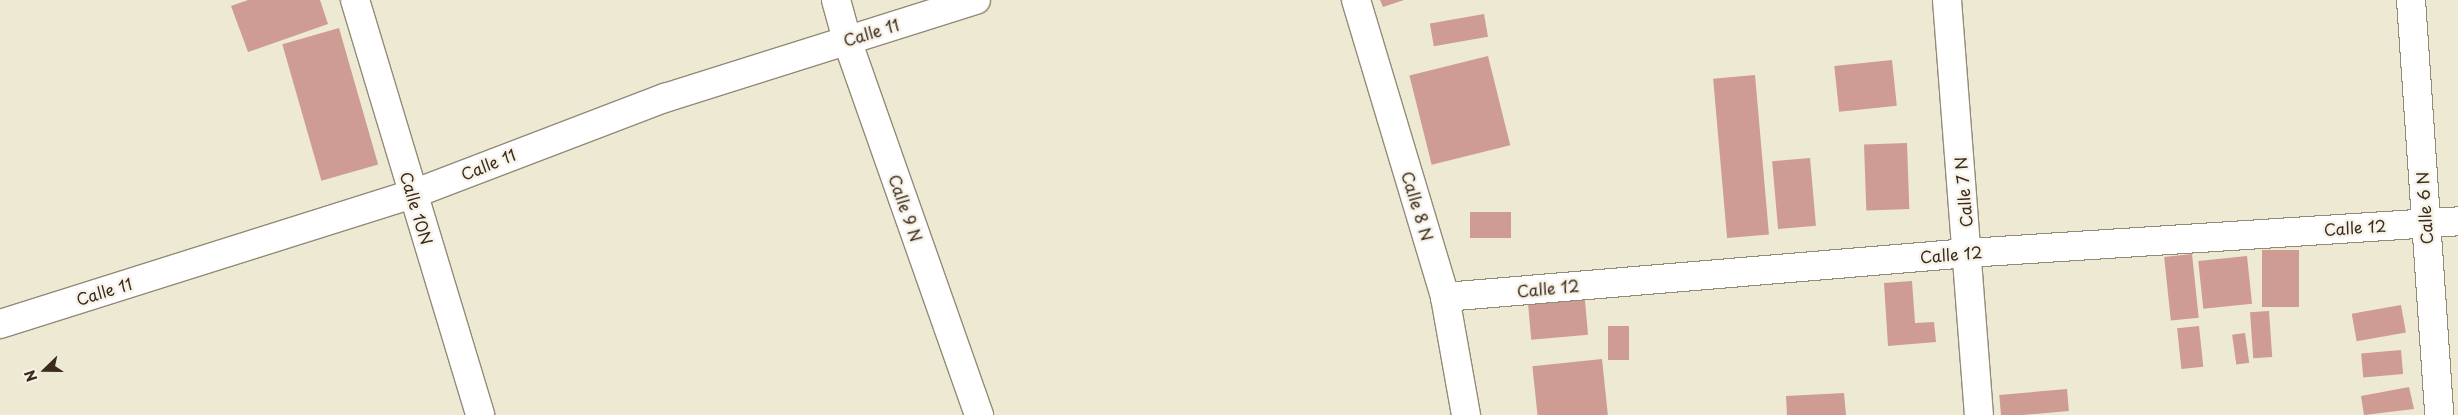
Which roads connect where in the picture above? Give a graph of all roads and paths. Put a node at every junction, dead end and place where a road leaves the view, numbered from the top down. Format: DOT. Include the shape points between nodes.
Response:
graph roads {
  1 [pos="355,0"];
  2 [pos="836,0"];
  3 [pos="976,0"];
  4 [pos="1356,0"];
  5 [pos="1947,0"];
  6 [pos="2411,0"];
  7 [pos="847,40"];
  8 [pos="412,194"];
  9 [pos="2458,221"];
  10 [pos="2425,223"];
  11 [pos="1968,253"];
  12 [pos="1445,297"];
  13 [pos="0,324"];
  14 [pos="1464,414"];
  15 [pos="480,415"];
  16 [pos="979,415"];
  17 [pos="1979,415"];
  18 [pos="2439,415"];
  1 -- 8 [label="street, Calle 10N"];
  2 -- 7 [label="street, Calle 9 N"];
  3 -- 7 [label="street, Calle 11"];
  4 -- 12 [label="street, Calle 8 N"];
  5 -- 11 [label="street, Calle 7 N"];
  6 -- 10 [label="street, Calle 6 N"];
  7 -- 8 [label="street, Calle 11" via="665,98"];
  7 -- 16 [label="street, Calle 9 N"];
  8 -- 13 [label="street, Calle 11"];
  8 -- 15 [label="street, Calle 10N"];
  9 -- 10 [label="street, Calle 12"];
  10 -- 11 [label="street, Calle 12"];
  10 -- 18 [label="street, Calle 6 N"];
  11 -- 12 [label="street, Calle 12"];
  11 -- 17 [label="street, Calle 7 N"];
  12 -- 14 [label="street, Calle 8 N"];
}
